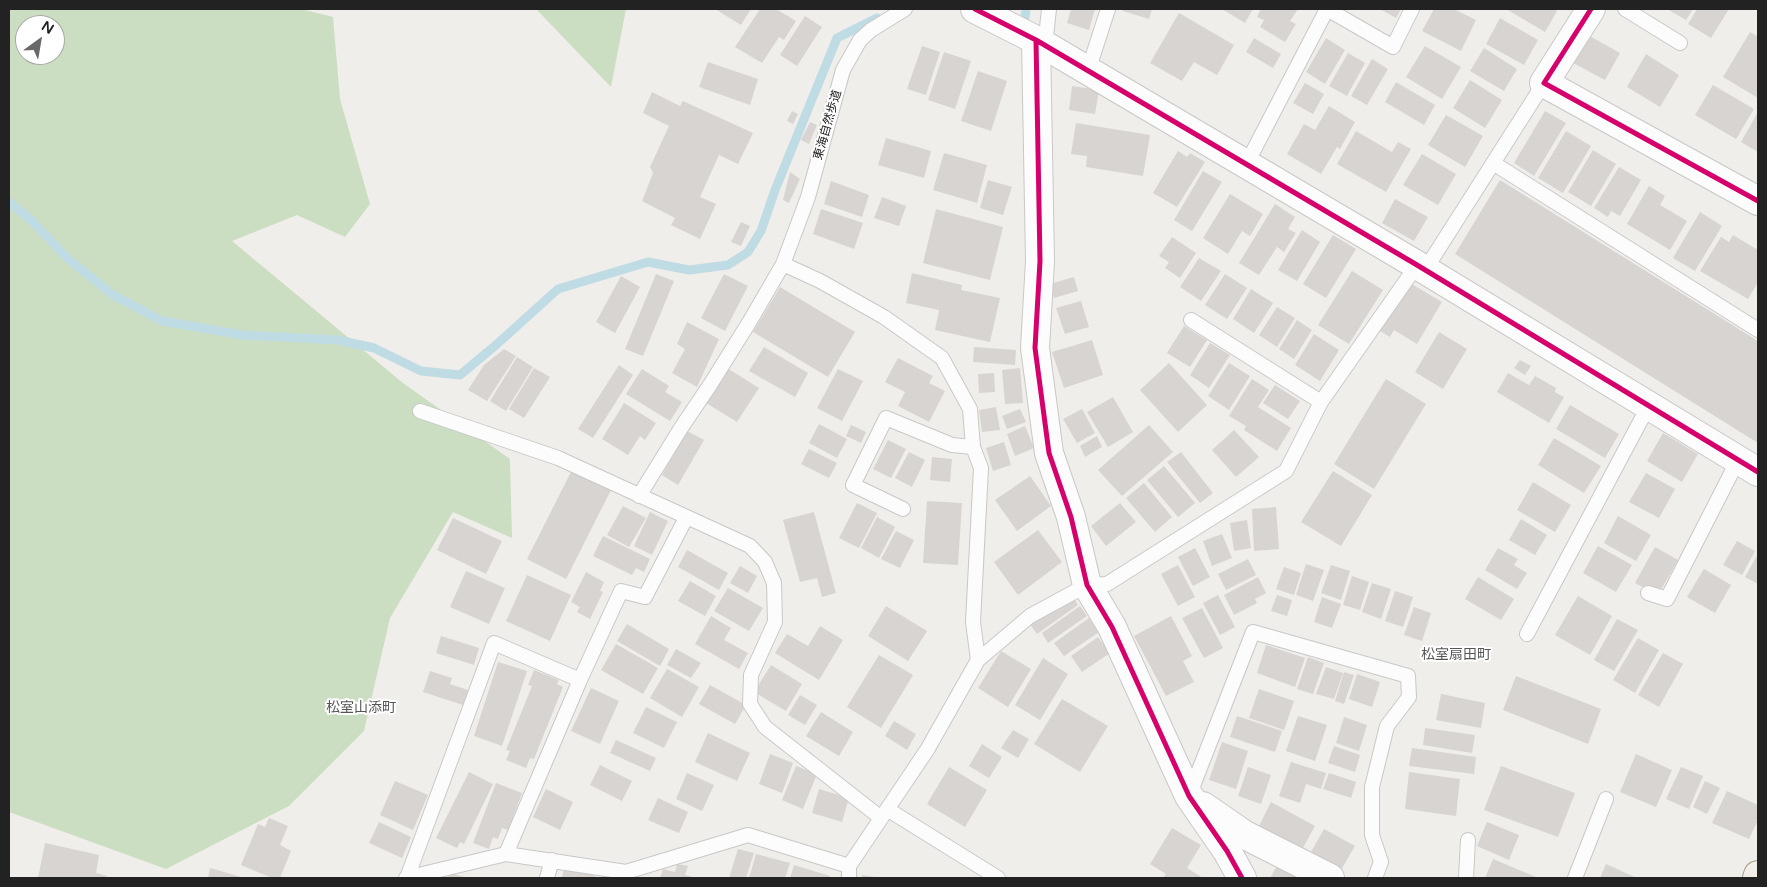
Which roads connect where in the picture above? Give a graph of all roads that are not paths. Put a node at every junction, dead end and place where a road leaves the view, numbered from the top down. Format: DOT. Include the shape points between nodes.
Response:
graph roads {
  1 [pos="905,9"];
  2 [pos="975,9"];
  3 [pos="1049,9"];
  4 [pos="1108,9"];
  5 [pos="1327,9"];
  6 [pos="1412,9"];
  7 [pos="1590,9"];
  8 [pos="1625,9"];
  9 [pos="1041,43"];
  10 [pos="1680,43"];
  11 [pos="1088,71"];
  12 [pos="1544,83"];
  13 [pos="1493,164"];
  14 [pos="1246,165"];
  15 [pos="1758,201"];
  16 [pos="783,264"];
  17 [pos="1421,268"];
  18 [pos="1191,320"];
  19 [pos="1758,330"];
  20 [pos="1321,402"];
  21 [pos="1649,406"];
  22 [pos="420,411"];
  23 [pos="973,447"];
  24 [pos="1748,466"];
  25 [pos="639,496"];
  26 [pos="903,509"];
  27 [pos="686,518"];
  28 [pos="1087,585"];
  29 [pos="1648,592"];
  30 [pos="1526,634"];
  31 [pos="978,660"];
  32 [pos="580,680"];
  33 [pos="1189,796"];
  34 [pos="1606,799"];
  35 [pos="884,813"];
  36 [pos="1468,840"];
  37 [pos="506,854"];
  38 [pos="552,860"];
  39 [pos="849,872"];
  40 [pos="407,878"];
  41 [pos="547,878"];
  42 [pos="998,878"];
  43 [pos="1242,878"];
  44 [pos="1330,878"];
  45 [pos="1375,878"];
  46 [pos="1466,878"];
  47 [pos="1575,878"];
  1 -- 16 [label="lane, 東海自然歩道" via="860,40 843,70 808,197"];
  2 -- 9 [label="street"];
  3 -- 9 [label="lane"];
  4 -- 11 [label="lane"];
  5 -- 6 [label="lane" via="1393,47"];
  5 -- 14 [label="lane"];
  7 -- 12 [label="street"];
  8 -- 10 [label="lane"];
  9 -- 11 [label="street"];
  9 -- 28 [label="street" via="1040,261 1034,348 1049,454 1071,517"];
  11 -- 14 [label="street"];
  12 -- 13 [label="lane"];
  12 -- 15 [label="street"];
  13 -- 17 [label="lane"];
  13 -- 19 [label="lane"];
  14 -- 17 [label="street"];
  16 -- 23 [label="lane" via="884,317 942,358 970,409"];
  16 -- 25 [label="lane, 東海自然歩道"];
  17 -- 20 [label="lane"];
  17 -- 21 [label="street"];
  18 -- 20 [label="lane"];
  20 -- 28 [label="lane" via="1286,470 1107,584"];
  21 -- 24 [label="street"];
  21 -- 30 [label="lane"];
  22 -- 25 [label="lane" via="558,458"];
  23 -- 26 [label="lane" via="952,445 886,418 853,485"];
  23 -- 31 [label="lane" via="981,468 972,622"];
  24 -- 29 [label="lane" via="1667,599"];
  25 -- 27 [label="lane"];
  27 -- 32 [label="lane" via="646,597 621,591"];
  27 -- 35 [label="lane" via="750,546 765,562 774,583 775,622 751,674 750,704 765,727"];
  28 -- 31 [label="lane" via="1030,616"];
  28 -- 33 [label="street" via="1112,627"];
  31 -- 35 [label="lane" via="928,750"];
  32 -- 37 [label="lane"];
  32 -- 40 [label="lane" via="494,643"];
  33 -- 43 [label="street"];
  33 -- 44 [label="street" via="1244,835"];
  33 -- 45 [label="lane" via="1253,632 1408,676 1409,697 1387,726 1372,787 1372,835 1381,862"];
  34 -- 47 [label="lane"];
  35 -- 39 [label="lane"];
  35 -- 42 [label="lane"];
  36 -- 46 [label="lane"];
  37 -- 38 [label="lane"];
  37 -- 40 [label="lane"];
  38 -- 39 [label="lane" via="626,872 748,835"];
  38 -- 41 [label="lane"];
}
